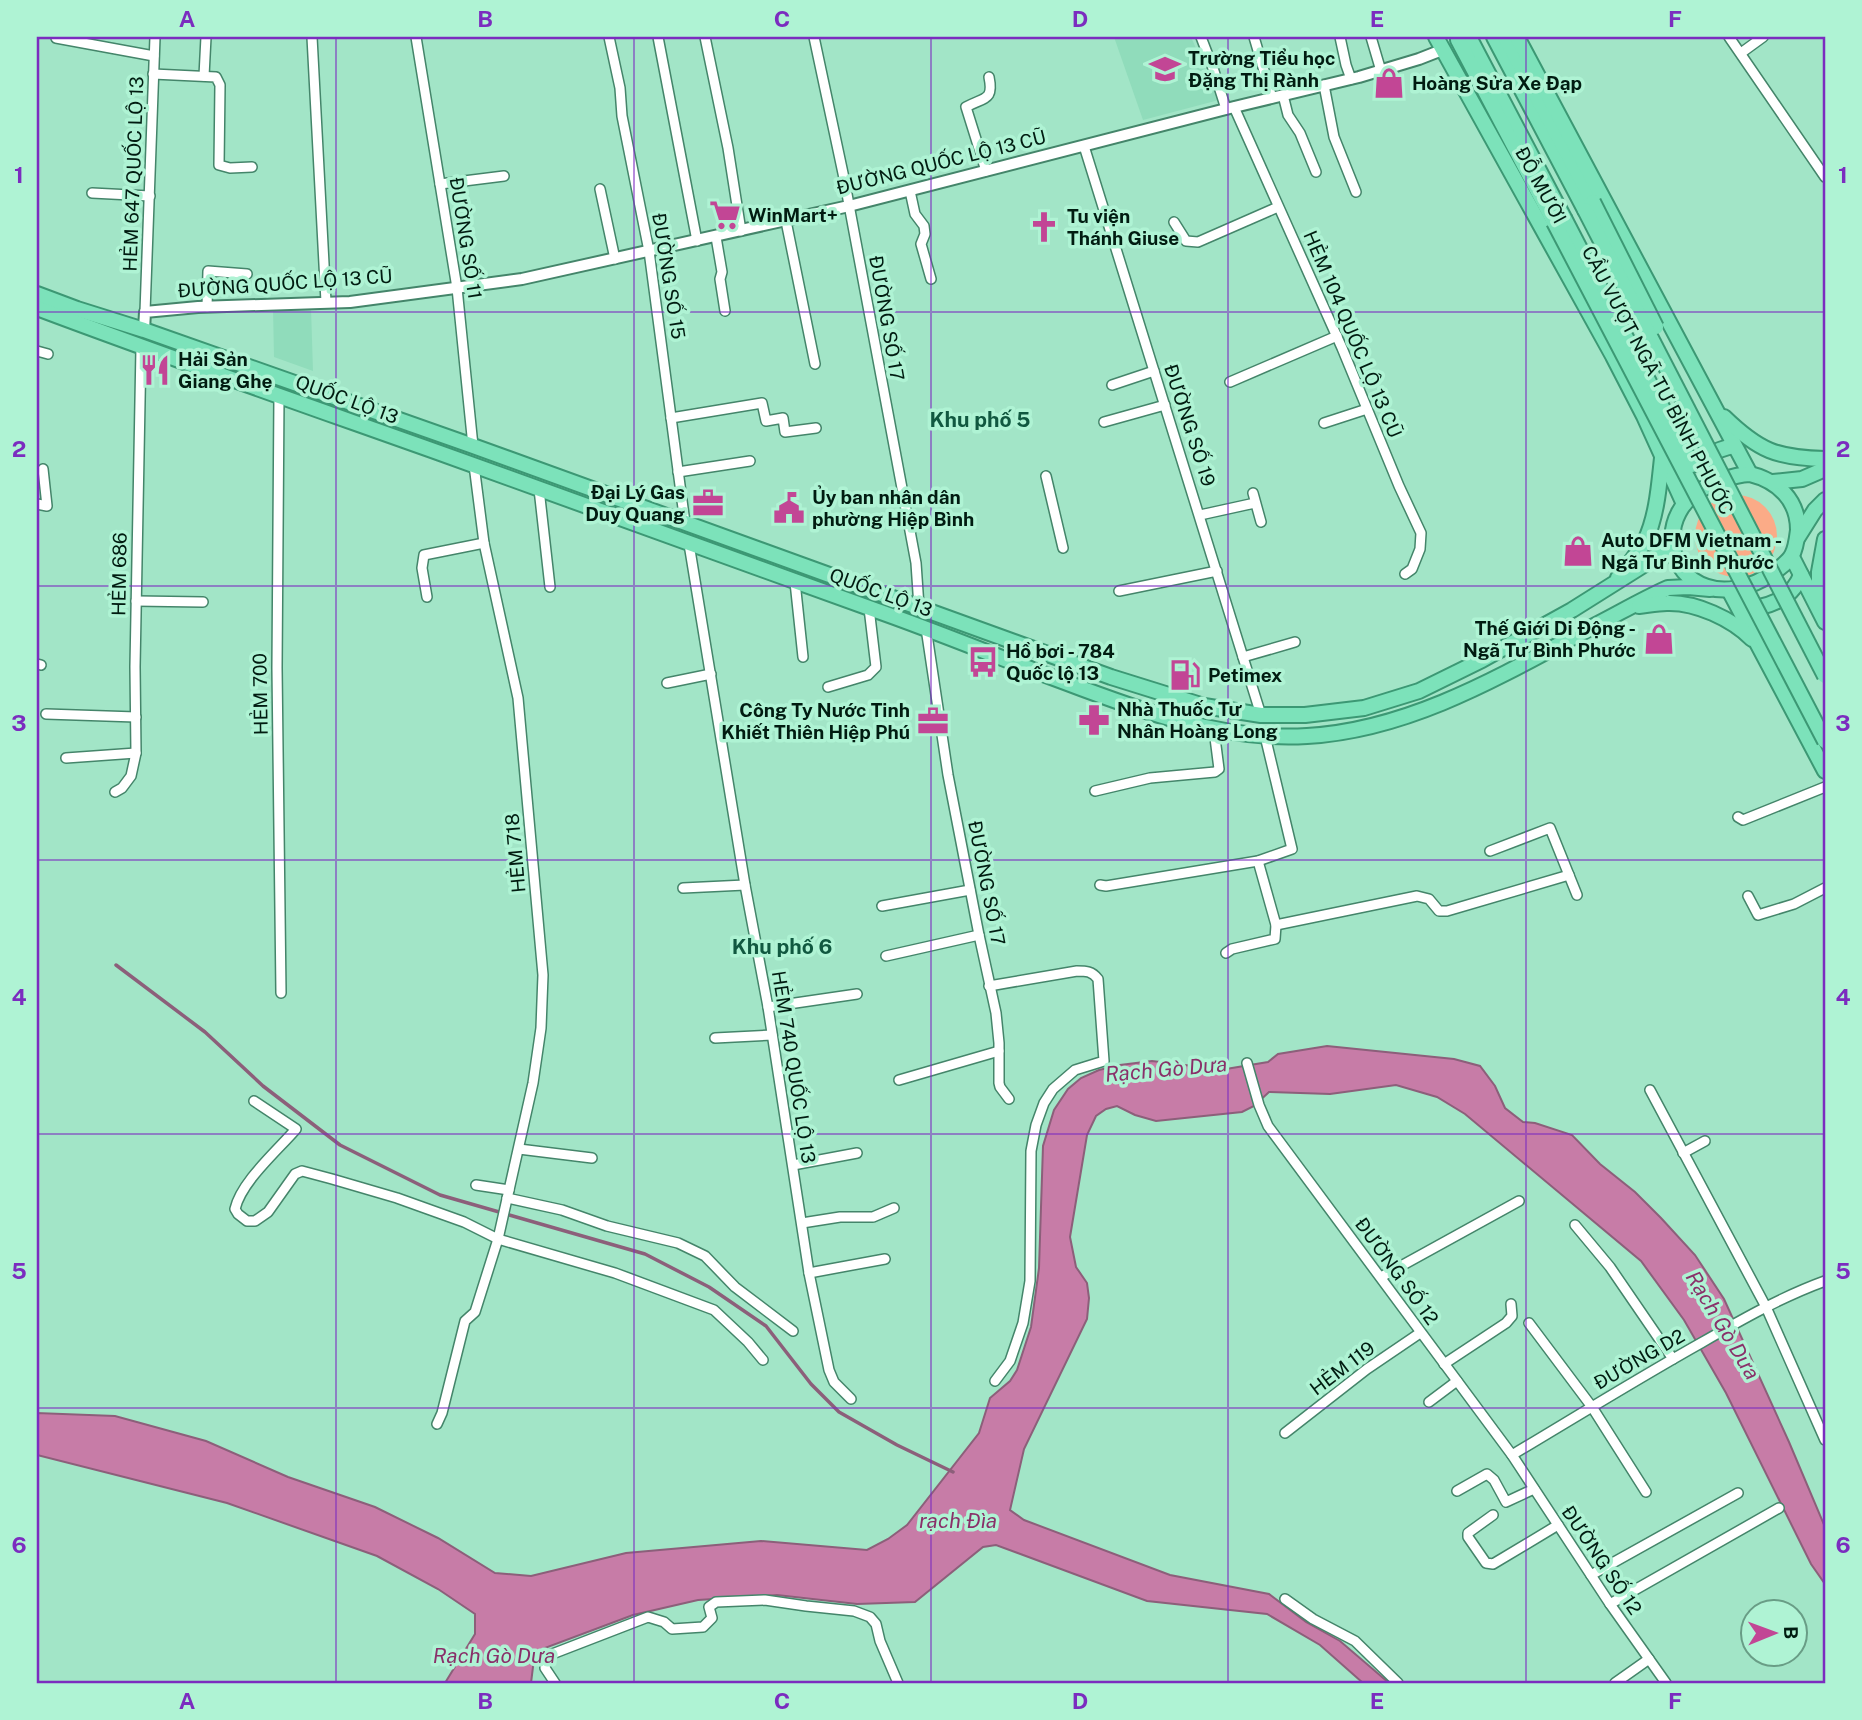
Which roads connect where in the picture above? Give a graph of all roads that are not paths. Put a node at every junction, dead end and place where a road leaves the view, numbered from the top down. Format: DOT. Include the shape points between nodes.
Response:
graph roads {
  1 [pos="156,37"];
  2 [pos="205,37"];
  3 [pos="312,37"];
  4 [pos="416,37"];
  5 [pos="610,37"];
  6 [pos="658,37"];
  7 [pos="705,37"];
  8 [pos="814,37"];
  9 [pos="1201,37"];
  10 [pos="1254,37"];
  11 [pos="1340,37"];
  12 [pos="1371,37"];
  13 [pos="1494,37"];
  14 [pos="1505,37"];
  15 [pos="1517,37"];
  16 [pos="1729,37"];
  17 [pos="1763,37"];
  18 [pos="56,38"];
  19 [pos="1463,38"];
  20 [pos="1439,43"];
  21 [pos="1741,53"];
  22 [pos="154,56"];
  23 [pos="1381,71"];
  24 [pos="153,74"];
  25 [pos="204,76"];
  26 [pos="989,77"];
  27 [pos="1351,79"];
  28 [pos="1324,85"];
  29 [pos="1277,97"];
  30 [pos="1230,108"];
  31 [pos="1084,146"];
  32 [pos="252,167"];
  33 [pos="986,171"];
  34 [pos="1316,173"];
  35 [pos="504,176"];
  36 [pos="1825,177"];
  37 [pos="440,184"];
  38 [pos="600,189"];
  39 [pos="910,191"];
  40 [pos="1356,192"];
  41 [pos="92,193"];
  42 [pos="150,195"];
  43 [pos="849,206"];
  44 [pos="1278,206"];
  45 [pos="1589,206"];
  46 [pos="1560,220"];
  47 [pos="786,221"];
  48 [pos="1174,222"];
  49 [pos="741,231"];
  50 [pos="716,237"];
  51 [pos="697,241"];
  52 [pos="649,251"];
  53 [pos="614,259"];
  54 [pos="247,274"];
  55 [pos="931,279"];
  56 [pos="457,288"];
  57 [pos="37,294"];
  58 [pos="326,302"];
  59 [pos="207,307"];
  60 [pos="37,308"];
  61 [pos="725,311"];
  62 [pos="145,312"];
  63 [pos="144,330"];
  64 [pos="1337,336"];
  65 [pos="141,348"];
  66 [pos="37,351"];
  67 [pos="48,354"];
  68 [pos="815,365"];
  69 [pos="1154,371"];
  70 [pos="1230,382"];
  71 [pos="1112,384"];
  72 [pos="279,395"];
  73 [pos="1165,405"];
  74 [pos="1367,409"];
  75 [pos="1715,409"];
  76 [pos="671,418"];
  77 [pos="1104,422"];
  78 [pos="1324,423"];
  79 [pos="816,428"];
  80 [pos="473,446"];
  81 [pos="1734,446"];
  82 [pos="1662,455"];
  83 [pos="1825,459"];
  84 [pos="750,461"];
  85 [pos="474,465"];
  86 [pos="1825,469"];
  87 [pos="43,470"];
  88 [pos="678,472"];
  89 [pos="1750,474"];
  90 [pos="1046,476"];
  91 [pos="1773,482"];
  92 [pos="1676,486"];
  93 [pos="539,489"];
  94 [pos="1825,500"];
  95 [pos="37,504"];
  96 [pos="1684,505"];
  97 [pos="1200,515"];
  98 [pos="1261,522"];
  99 [pos="685,523"];
  100 [pos="1672,538"];
  101 [pos="1797,538"];
  102 [pos="1825,539"];
  103 [pos="484,543"];
  104 [pos="690,544"];
  105 [pos="1063,548"];
  106 [pos="1791,557"];
  107 [pos="1217,571"];
  108 [pos="1405,573"];
  109 [pos="1801,575"];
  110 [pos="795,582"];
  111 [pos="1614,584"];
  112 [pos="550,587"];
  113 [pos="1710,589"];
  114 [pos="1729,590"];
  115 [pos="1119,591"];
  116 [pos="427,597"];
  117 [pos="136,601"];
  118 [pos="203,602"];
  119 [pos="919,607"];
  120 [pos="869,608"];
  121 [pos="1627,608"];
  122 [pos="1740,610"];
  123 [pos="1822,616"];
  124 [pos="926,628"];
  125 [pos="1296,642"];
  126 [pos="1760,647"];
  127 [pos="803,657"];
  128 [pos="1243,657"];
  129 [pos="1825,659"];
  130 [pos="710,674"];
  131 [pos="1825,676"];
  132 [pos="667,683"];
  133 [pos="828,687"];
  134 [pos="46,714"];
  135 [pos="1261,715"];
  136 [pos="136,717"];
  137 [pos="1825,723"];
  138 [pos="1214,730"];
  139 [pos="1265,736"];
  140 [pos="1825,741"];
  141 [pos="136,753"];
  142 [pos="66,758"];
  143 [pos="1825,771"];
  144 [pos="1825,787"];
  145 [pos="1095,791"];
  146 [pos="115,792"];
  147 [pos="1738,817"];
  148 [pos="1490,851"];
  149 [pos="1258,861"];
  150 [pos="1569,875"];
  151 [pos="745,885"];
  152 [pos="1100,885"];
  153 [pos="683,888"];
  154 [pos="1825,888"];
  155 [pos="970,890"];
  156 [pos="1577,895"];
  157 [pos="1748,896"];
  158 [pos="882,906"];
  159 [pos="1276,925"];
  160 [pos="979,935"];
  161 [pos="1226,953"];
  162 [pos="886,956"];
  163 [pos="989,986"];
  164 [pos="281,993"];
  165 [pos="857,994"];
  166 [pos="768,1007"];
  167 [pos="772,1035"];
  168 [pos="715,1038"];
  169 [pos="999,1051"];
  170 [pos="1247,1063"];
  171 [pos="899,1080"];
  172 [pos="1650,1090"];
  173 [pos="1009,1098"];
  174 [pos="254,1101"];
  175 [pos="1705,1141"];
  176 [pos="519,1149"];
  177 [pos="857,1153"];
  178 [pos="1683,1153"];
  179 [pos="592,1158"];
  180 [pos="793,1165"];
  181 [pos="476,1185"];
  182 [pos="508,1194"];
  183 [pos="1519,1201"];
  184 [pos="894,1208"];
  185 [pos="802,1223"];
  186 [pos="1575,1225"];
  187 [pos="498,1239"];
  188 [pos="885,1259"];
  189 [pos="809,1273"];
  190 [pos="1381,1277"];
  191 [pos="1825,1281"];
  192 [pos="1511,1304"];
  193 [pos="1766,1307"];
  194 [pos="1529,1323"];
  195 [pos="793,1331"];
  196 [pos="1420,1332"];
  197 [pos="1673,1359"];
  198 [pos="763,1360"];
  199 [pos="1444,1364"];
  200 [pos="995,1381"];
  201 [pos="1457,1381"];
  202 [pos="851,1399"];
  203 [pos="1429,1402"];
  204 [pos="1592,1407"];
  205 [pos="437,1424"];
  206 [pos="1285,1433"];
  207 [pos="1825,1440"];
  208 [pos="1512,1455"];
  209 [pos="1534,1489"];
  210 [pos="1457,1491"];
  211 [pos="1646,1492"];
  212 [pos="1738,1493"];
  213 [pos="1779,1508"];
  214 [pos="1493,1515"];
  215 [pos="1558,1525"];
  216 [pos="1591,1575"];
  217 [pos="1285,1599"];
  218 [pos="1610,1604"];
  219 [pos="1648,1659"];
  220 [pos="555,1683"];
  221 [pos="898,1683"];
  222 [pos="1398,1683"];
  223 [pos="1615,1683"];
  224 [pos="1665,1683"];
  1 -- 22 [label="street, HẺM 647 QUỐC LỘ 13"];
  2 -- 25 [label="street"];
  3 -- 58 [label="street"];
  4 -- 37 [label="street, ĐƯỜNG SỐ 11"];
  5 -- 52 [label="street, ĐƯỜNG SỐ 15"];
  6 -- 51 [label="street"];
  7 -- 49 [label="street"];
  8 -- 43 [label="street, ĐƯỜNG SỐ 17"];
  9 -- 30 [label="street, HẺM 104 QUỐC LỘ 13 CŨ"];
  10 -- 29 [label="street"];
  11 -- 27 [label="street"];
  12 -- 23 [label="street"];
  13 -- 45 [label="highway, ĐỖ MƯỜI"];
  14 -- 45 [label="highway, ĐỖ MƯỜI"];
  15 -- 75 [label="highway"];
  16 -- 21 [label="street"];
  17 -- 21 [label="street"];
  18 -- 22 [label="street"];
  19 -- 20 [label="highway, ĐƯỜNG QUỐC LỘ 13 CŨ"];
  19 -- 46 [label="highway, ĐỖ MƯỜI"];
  20 -- 23 [label="street, ĐƯỜNG QUỐC LỘ 13 CŨ" via="1419,59"];
  20 -- 82 [label="highway, ĐỖ MƯỜI" via="1613,356"];
  21 -- 36 [label="street"];
  22 -- 24 [label="street, HẺM 647 QUỐC LỘ 13"];
  23 -- 27 [label="street, ĐƯỜNG QUỐC LỘ 13 CŨ"];
  24 -- 25 [label="street"];
  24 -- 42 [label="street, HẺM 647 QUỐC LỘ 13"];
  25 -- 32 [label="street" via="216,77 220,85 219,165"];
  26 -- 33 [label="street" via="988,98 966,107"];
  27 -- 28 [label="street, ĐƯỜNG QUỐC LỘ 13 CŨ"];
  28 -- 29 [label="street, ĐƯỜNG QUỐC LỘ 13 CŨ"];
  28 -- 40 [label="street" via="1334,137"];
  29 -- 30 [label="street, ĐƯỜNG QUỐC LỘ 13 CŨ"];
  29 -- 34 [label="street" via="1300,133"];
  30 -- 31 [label="street, ĐƯỜNG QUỐC LỘ 13 CŨ"];
  30 -- 44 [label="street, HẺM 104 QUỐC LỘ 13 CŨ"];
  31 -- 33 [label="street, ĐƯỜNG QUỐC LỘ 13 CŨ"];
  31 -- 69 [label="street, ĐƯỜNG SỐ 19"];
  33 -- 39 [label="street, ĐƯỜNG QUỐC LỘ 13 CŨ"];
  35 -- 37 [label="street"];
  37 -- 56 [label="street, ĐƯỜNG SỐ 11"];
  38 -- 53 [label="street"];
  39 -- 43 [label="street, ĐƯỜNG QUỐC LỘ 13 CŨ"];
  39 -- 55 [label="street" via="915,214 924,226 921,244"];
  41 -- 42 [label="street"];
  42 -- 62 [label="street, HẺM 647 QUỐC LỘ 13"];
  43 -- 47 [label="street, ĐƯỜNG QUỐC LỘ 13 CŨ"];
  43 -- 119 [label="street, ĐƯỜNG SỐ 17" via="916,563"];
  44 -- 48 [label="street" via="1198,242 1186,241"];
  44 -- 64 [label="street, HẺM 104 QUỐC LỘ 13 CŨ"];
  45 -- 129 [label="highway, CẦU VƯỢT NGÃ TƯ BÌNH PHƯỚC, bridge"];
  45 -- 131 [label="highway, CẦU VƯỢT NGÃ TƯ BÌNH PHƯỚC, bridge"];
  46 -- 137 [label="highway, CẦU VƯỢT NGÃ TƯ BÌNH PHƯỚC, bridge"];
  46 -- 140 [label="highway, CẦU VƯỢT NGÃ TƯ BÌNH PHƯỚC, bridge"];
  47 -- 49 [label="street, ĐƯỜNG QUỐC LỘ 13 CŨ"];
  47 -- 68 [label="street"];
  49 -- 50 [label="street, ĐƯỜNG QUỐC LỘ 13 CŨ"];
  50 -- 51 [label="street, ĐƯỜNG QUỐC LỘ 13 CŨ"];
  50 -- 61 [label="street"];
  51 -- 52 [label="street, ĐƯỜNG QUỐC LỘ 13 CŨ"];
  52 -- 53 [label="street, ĐƯỜNG QUỐC LỘ 13 CŨ"];
  52 -- 76 [label="street, ĐƯỜNG SỐ 15"];
  53 -- 56 [label="street, ĐƯỜNG QUỐC LỘ 13 CŨ"];
  54 -- 59 [label="street" via="208,271"];
  56 -- 58 [label="street, ĐƯỜNG QUỐC LỘ 13 CŨ"];
  56 -- 80 [label="street, ĐƯỜNG SỐ 11"];
  57 -- 63 [label="highway, QUỐC LỘ 13"];
  58 -- 59 [label="street, ĐƯỜNG QUỐC LỘ 13 CŨ"];
  59 -- 62 [label="street, ĐƯỜNG QUỐC LỘ 13 CŨ"];
  60 -- 65 [label="highway, QUỐC LỘ 13"];
  62 -- 63 [label="street"];
  63 -- 65 [label="highway"];
  63 -- 80 [label="highway, QUỐC LỘ 13"];
  64 -- 70 [label="street"];
  64 -- 74 [label="street, HẺM 104 QUỐC LỘ 13 CŨ"];
  65 -- 72 [label="highway, QUỐC LỘ 13"];
  65 -- 117 [label="street, HẺM 686"];
  66 -- 67 [label="street"];
  69 -- 71 [label="street"];
  69 -- 73 [label="street, ĐƯỜNG SỐ 19"];
  72 -- 85 [label="highway, QUỐC LỘ 13"];
  72 -- 164 [label="street, HẺM 700"];
  73 -- 77 [label="street"];
  73 -- 97 [label="street, ĐƯỜNG SỐ 19"];
  74 -- 78 [label="street"];
  74 -- 108 [label="street, HẺM 104 QUỐC LỘ 13 CŨ" via="1421,533 1420,550 1412,569"];
  75 -- 81 [label="highway"];
  75 -- 83 [label="highway" via="1769,451"];
  76 -- 79 [label="street" via="762,403 766,421 783,418 785,432"];
  76 -- 88 [label="street, ĐƯỜNG SỐ 15"];
  80 -- 99 [label="highway, QUỐC LỘ 13"];
  81 -- 89 [label="highway"];
  81 -- 92 [label="highway" via="1692,464"];
  82 -- 92 [label="highway, ĐỖ MƯỜI"];
  82 -- 111 [label="highway" via="1648,533"];
  84 -- 88 [label="street"];
  85 -- 93 [label="highway, QUỐC LỘ 13"];
  85 -- 103 [label="street, HẺM 718"];
  86 -- 91 [label="highway" via="1802,479"];
  87 -- 95 [label="street" via="47,506"];
  88 -- 99 [label="street, ĐƯỜNG SỐ 15"];
  89 -- 91 [label="highway"];
  89 -- 96 [label="highway" via="1712,485"];
  90 -- 105 [label="street"];
  91 -- 101 [label="highway" via="1794,508"];
  92 -- 96 [label="highway, ĐỖ MƯỜI"];
  93 -- 104 [label="highway, QUỐC LỘ 13"];
  93 -- 112 [label="street"];
  94 -- 101 [label="highway"];
  96 -- 100 [label="highway"];
  97 -- 98 [label="street" via="1254,498"];
  97 -- 107 [label="street, ĐƯỜNG SỐ 19"];
  99 -- 119 [label="highway, QUỐC LỘ 13"];
  100 -- 111 [label="highway, QUỐC LỘ 13" via="1653,559"];
  100 -- 113 [label="highway" via="1681,568"];
  101 -- 106 [label="highway"];
  102 -- 123 [label="highway" via="1819,572"];
  103 -- 116 [label="street" via="424,555"];
  103 -- 176 [label="street, HẺM 718" via="518,698 543,975 541,1028"];
  104 -- 110 [label="highway, QUỐC LỘ 13"];
  104 -- 130 [label="street, HẺM 740 QUỐC LỘ 13"];
  106 -- 109 [label="highway"];
  106 -- 114 [label="highway" via="1770,575"];
  107 -- 115 [label="street"];
  107 -- 128 [label="street, ĐƯỜNG SỐ 19"];
  109 -- 122 [label="highway" via="1793,590 1772,604"];
  109 -- 123 [label="highway"];
  110 -- 120 [label="highway, QUỐC LỘ 13"];
  110 -- 127 [label="street"];
  111 -- 135 [label="highway, QUỐC LỘ 13" via="1419,691 1334,713"];
  113 -- 114 [label="highway"];
  113 -- 121 [label="highway, QUỐC LỘ 13" via="1668,588"];
  114 -- 122 [label="highway"];
  117 -- 118 [label="street"];
  117 -- 136 [label="street, HẺM 686"];
  119 -- 135 [label="highway, QUỐC LỘ 13" via="1151,690 1204,706"];
  120 -- 124 [label="highway, QUỐC LỘ 13"];
  120 -- 133 [label="street" via="876,667 868,675"];
  121 -- 126 [label="highway" via="1665,602 1686,605 1737,625"];
  121 -- 139 [label="highway, QUỐC LỘ 13" via="1494,678 1404,718 1341,733"];
  122 -- 126 [label="highway"];
  124 -- 138 [label="highway, QUỐC LỘ 13" via="1117,702"];
  124 -- 155 [label="street, ĐƯỜNG SỐ 17"];
  125 -- 128 [label="street"];
  126 -- 143 [label="highway"];
  128 -- 135 [label="street, ĐƯỜNG SỐ 19"];
  130 -- 132 [label="street"];
  130 -- 151 [label="street, HẺM 740 QUỐC LỘ 13"];
  134 -- 136 [label="street"];
  136 -- 141 [label="street, HẺM 686"];
  138 -- 139 [label="highway, QUỐC LỘ 13"];
  138 -- 145 [label="street" via="1219,769 1215,772 1150,778"];
  139 -- 149 [label="street" via="1292,849"];
  141 -- 142 [label="street"];
  141 -- 146 [label="street, HẺM 686" via="131,776"];
  144 -- 147 [label="street" via="1743,820"];
  148 -- 150 [label="street" via="1550,828"];
  149 -- 152 [label="street"];
  149 -- 159 [label="street"];
  150 -- 156 [label="street"];
  150 -- 159 [label="street" via="1447,911 1439,911 1429,899 1417,896"];
  151 -- 153 [label="street"];
  151 -- 166 [label="street, HẺM 740 QUỐC LỘ 13"];
  154 -- 157 [label="street" via="1758,915"];
  155 -- 158 [label="street"];
  155 -- 160 [label="street, ĐƯỜNG SỐ 17"];
  159 -- 161 [label="street" via="1276,939"];
  160 -- 162 [label="street"];
  160 -- 163 [label="street, ĐƯỜNG SỐ 17"];
  163 -- 169 [label="street, ĐƯỜNG SỐ 17"];
  163 -- 200 [label="street" via="1077,971 1094,974 1104,1061 1075,1070 1053,1089 1036,1125 1031,1162 1030,1281 1010,1361"];
  165 -- 166 [label="street"];
  166 -- 167 [label="street, HẺM 740 QUỐC LỘ 13"];
  167 -- 168 [label="street"];
  167 -- 180 [label="street, HẺM 740 QUỐC LỘ 13"];
  169 -- 171 [label="street"];
  169 -- 173 [label="street, ĐƯỜNG SỐ 17" via="999,1083"];
  170 -- 190 [label="street, ĐƯỜNG SỐ 12" via="1268,1126"];
  172 -- 178 [label="street"];
  174 -- 187 [label="street" via="296,1129 238,1196 235,1209 247,1221 256,1221 268,1212 302,1171 397,1198"];
  175 -- 178 [label="street"];
  176 -- 179 [label="street"];
  176 -- 182 [label="street, HẺM 718"];
  177 -- 180 [label="street"];
  178 -- 193 [label="street"];
  180 -- 185 [label="street, HẺM 740 QUỐC LỘ 13"];
  181 -- 182 [label="street"];
  182 -- 187 [label="street, HẺM 718"];
  182 -- 195 [label="street" via="607,1226 678,1242 705,1256 735,1287"];
  183 -- 190 [label="street"];
  184 -- 185 [label="street" via="873,1217"];
  185 -- 189 [label="street, HẺM 740 QUỐC LỘ 13"];
  186 -- 197 [label="street"];
  187 -- 198 [label="street" via="615,1273 714,1310"];
  187 -- 205 [label="street, HẺM 718" via="475,1311 465,1321"];
  188 -- 189 [label="street"];
  189 -- 202 [label="street, HẺM 740 QUỐC LỘ 13" via="834,1382"];
  190 -- 196 [label="street, ĐƯỜNG SỐ 12"];
  191 -- 193 [label="street, ĐƯỜNG D2"];
  192 -- 199 [label="street" via="1506,1323"];
  193 -- 197 [label="street, ĐƯỜNG D2"];
  193 -- 207 [label="street"];
  194 -- 204 [label="street"];
  196 -- 199 [label="street, ĐƯỜNG SỐ 12"];
  196 -- 206 [label="street, HẺM 119"];
  197 -- 204 [label="street, ĐƯỜNG D2"];
  199 -- 201 [label="street, ĐƯỜNG SỐ 12"];
  201 -- 203 [label="street"];
  201 -- 208 [label="street, ĐƯỜNG SỐ 12"];
  204 -- 208 [label="street, ĐƯỜNG D2"];
  204 -- 211 [label="street"];
  208 -- 209 [label="street, ĐƯỜNG SỐ 12"];
  209 -- 210 [label="street" via="1506,1502 1488,1474"];
  209 -- 215 [label="street, ĐƯỜNG SỐ 12"];
  212 -- 216 [label="street"];
  213 -- 218 [label="street"];
  214 -- 215 [label="street" via="1468,1533 1486,1563 1493,1564"];
  215 -- 216 [label="street, ĐƯỜNG SỐ 12"];
  216 -- 218 [label="street, ĐƯỜNG SỐ 12"];
  217 -- 222 [label="street" via="1355,1641"];
  218 -- 219 [label="street, ĐƯỜNG SỐ 12"];
  219 -- 223 [label="street"];
  219 -- 224 [label="street, ĐƯỜNG SỐ 12"];
  220 -- 221 [label="street" via="545,1668 547,1656 596,1636 649,1617 672,1629 704,1627 712,1618 709,1607 716,1602 765,1600 870,1617"];
}
